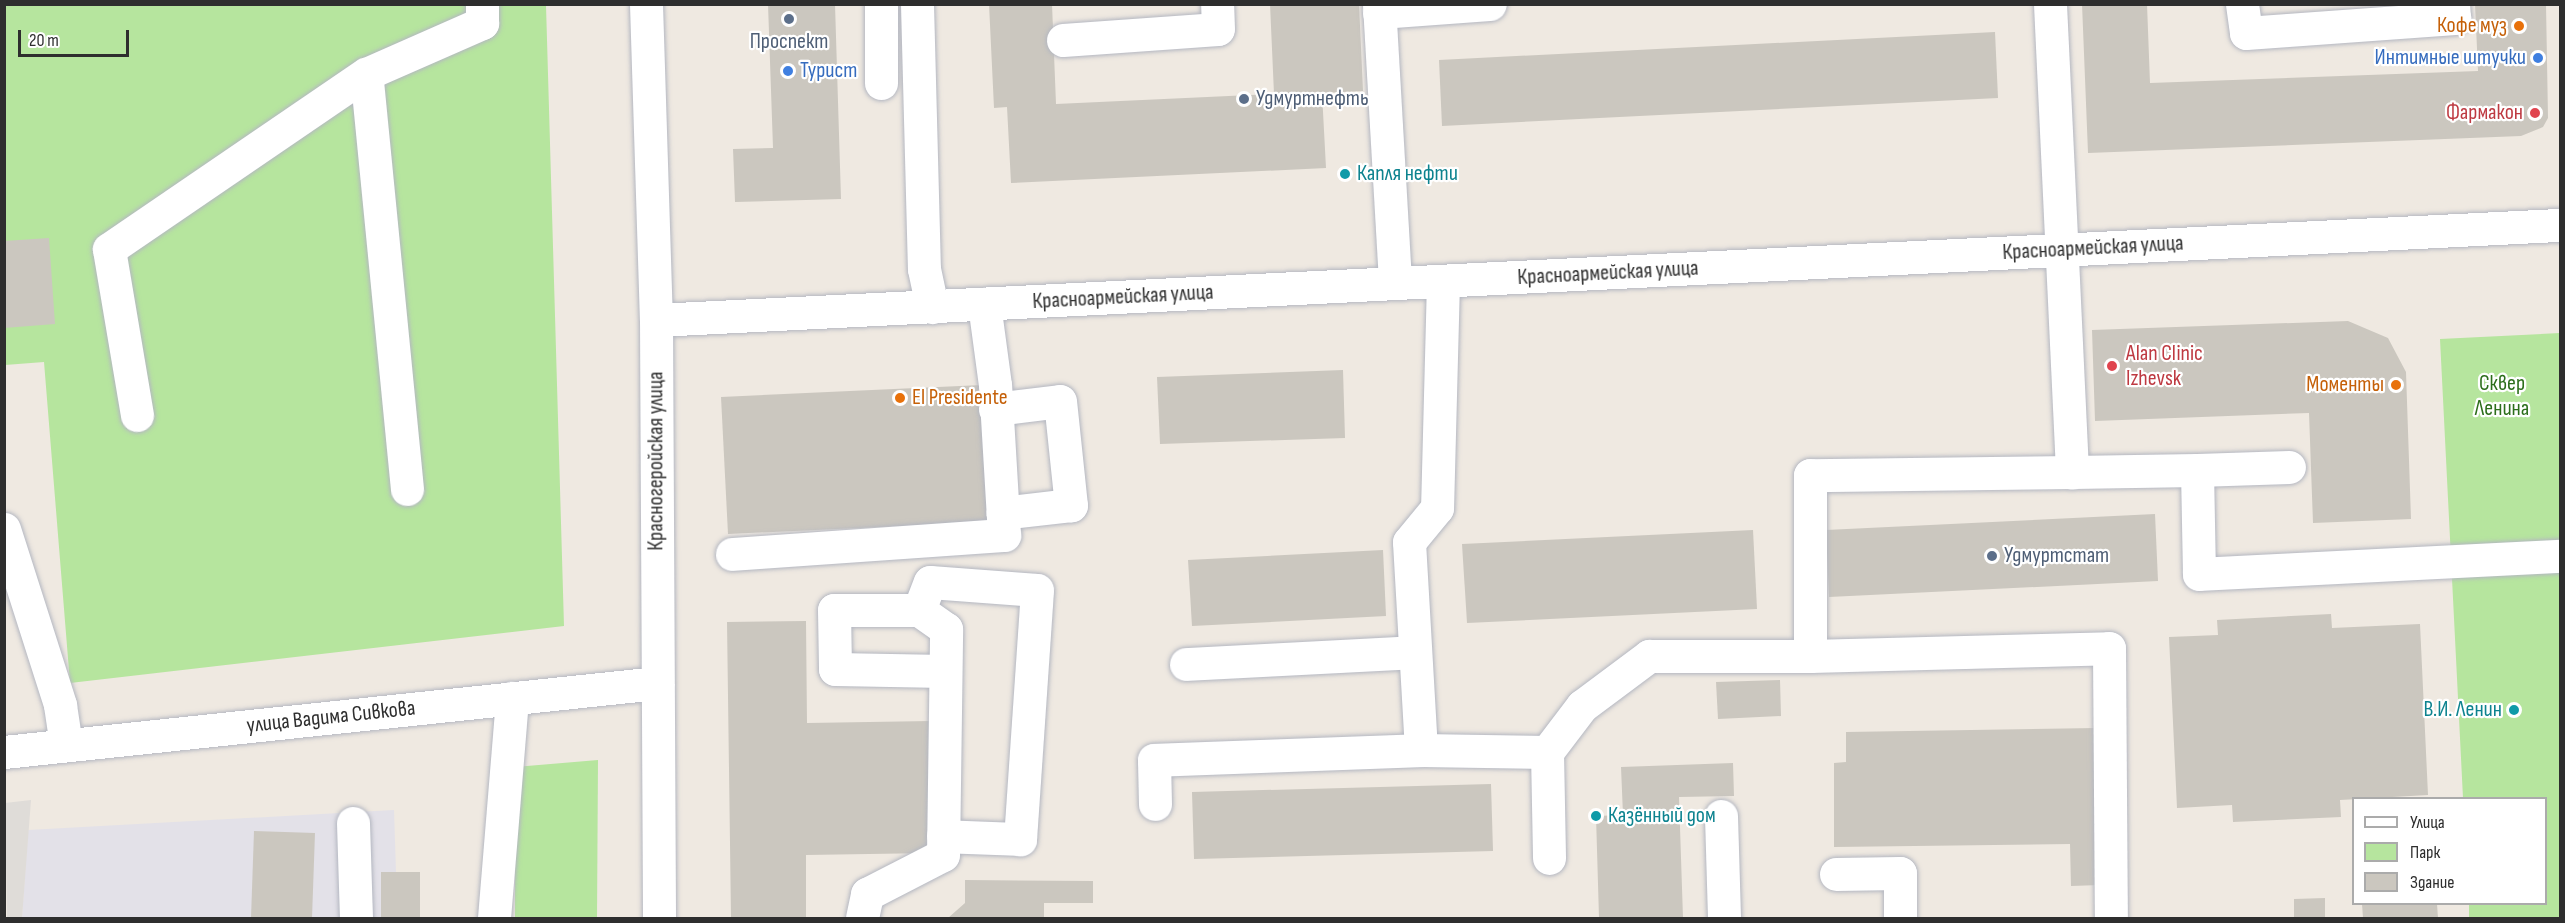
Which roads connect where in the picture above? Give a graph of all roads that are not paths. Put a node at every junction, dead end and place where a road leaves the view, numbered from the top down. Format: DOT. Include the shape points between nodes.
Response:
graph roads {
  1 [pos="482,4"];
  2 [pos="646,4"];
  3 [pos="881,4"];
  4 [pos="917,4"];
  5 [pos="1217,4"];
  6 [pos="1490,4"];
  7 [pos="2050,4"];
  8 [pos="2242,4"];
  9 [pos="2453,4"];
  10 [pos="1379,8"];
  11 [pos="1063,40"];
  12 [pos="366,74"];
  13 [pos="880,83"];
  14 [pos="2560,225"];
  15 [pos="2061,250"];
  16 [pos="1443,281"];
  17 [pos="1395,283"];
  18 [pos="984,304"];
  19 [pos="932,306"];
  20 [pos="656,320"];
  21 [pos="994,409"];
  22 [pos="137,415"];
  23 [pos="2289,467"];
  24 [pos="2197,470"];
  25 [pos="2072,472"];
  26 [pos="407,489"];
  27 [pos="1002,513"];
  28 [pos="4,529"];
  29 [pos="732,554"];
  30 [pos="2560,556"];
  31 [pos="919,610"];
  32 [pos="1415,652"];
  33 [pos="1810,656"];
  34 [pos="1186,664"];
  35 [pos="945,671"];
  36 [pos="657,683"];
  37 [pos="512,698"];
  38 [pos="66,745"];
  39 [pos="1421,750"];
  40 [pos="4,752"];
  41 [pos="1546,752"];
  42 [pos="1155,804"];
  43 [pos="1721,816"];
  44 [pos="353,823"];
  45 [pos="944,836"];
  46 [pos="1549,858"];
  47 [pos="1836,874"];
  48 [pos="356,918"];
  49 [pos="494,918"];
  50 [pos="658,918"];
  51 [pos="861,918"];
  52 [pos="1724,918"];
  53 [pos="1900,918"];
  54 [pos="2111,918"];
  1 -- 12 [label="street" via="482,23"];
  2 -- 20 [label="street, Красногеройская улица"];
  3 -- 13 [label="street"];
  4 -- 19 [label="street" via="924,269"];
  5 -- 11 [label="street" via="1218,29"];
  6 -- 10 [label="street"];
  7 -- 15 [label="street"];
  8 -- 9 [label="street" via="2246,33 2454,18"];
  10 -- 17 [label="street"];
  12 -- 22 [label="street" via="109,249"];
  12 -- 26 [label="street"];
  14 -- 15 [label="street, Красноармейская улица"];
  15 -- 16 [label="street, Красноармейская улица"];
  15 -- 25 [label="street"];
  16 -- 17 [label="street, Красноармейская улица"];
  16 -- 32 [label="street" via="1437,508 1408,542"];
  17 -- 18 [label="street, Красноармейская улица"];
  18 -- 19 [label="street, Красноармейская улица"];
  18 -- 21 [label="street"];
  19 -- 20 [label="street, Красноармейская улица"];
  20 -- 36 [label="street, Красногеройская улица"];
  21 -- 27 [label="street"];
  21 -- 27 [label="street" via="1060,401 1071,505"];
  23 -- 24 [label="street"];
  24 -- 25 [label="street"];
  24 -- 30 [label="street" via="2199,574"];
  25 -- 33 [label="street" via="1810,475"];
  27 -- 29 [label="street" via="1004,535"];
  28 -- 38 [label="street" via="60,705"];
  31 -- 35 [label="street" via="946,629"];
  31 -- 35 [label="street" via="834,610 835,669"];
  31 -- 45 [label="street" via="930,582 1036,590 1020,839"];
  32 -- 34 [label="street"];
  32 -- 39 [label="street"];
  33 -- 41 [label="street" via="1649,656 1582,706"];
  33 -- 54 [label="street" via="2109,648"];
  35 -- 45 [label="street"];
  36 -- 37 [label="street, улица Вадима Сивкова"];
  36 -- 50 [label="street, Красногеройская улица"];
  37 -- 38 [label="street, улица Вадима Сивкова"];
  37 -- 49 [label="street"];
  38 -- 40 [label="street, улица Вадима Сивкова"];
  39 -- 41 [label="street"];
  39 -- 42 [label="street" via="1154,760"];
  41 -- 46 [label="street"];
  43 -- 52 [label="street"];
  44 -- 48 [label="street"];
  45 -- 51 [label="street" via="943,855 867,894"];
  47 -- 53 [label="street" via="1900,873"];
}
